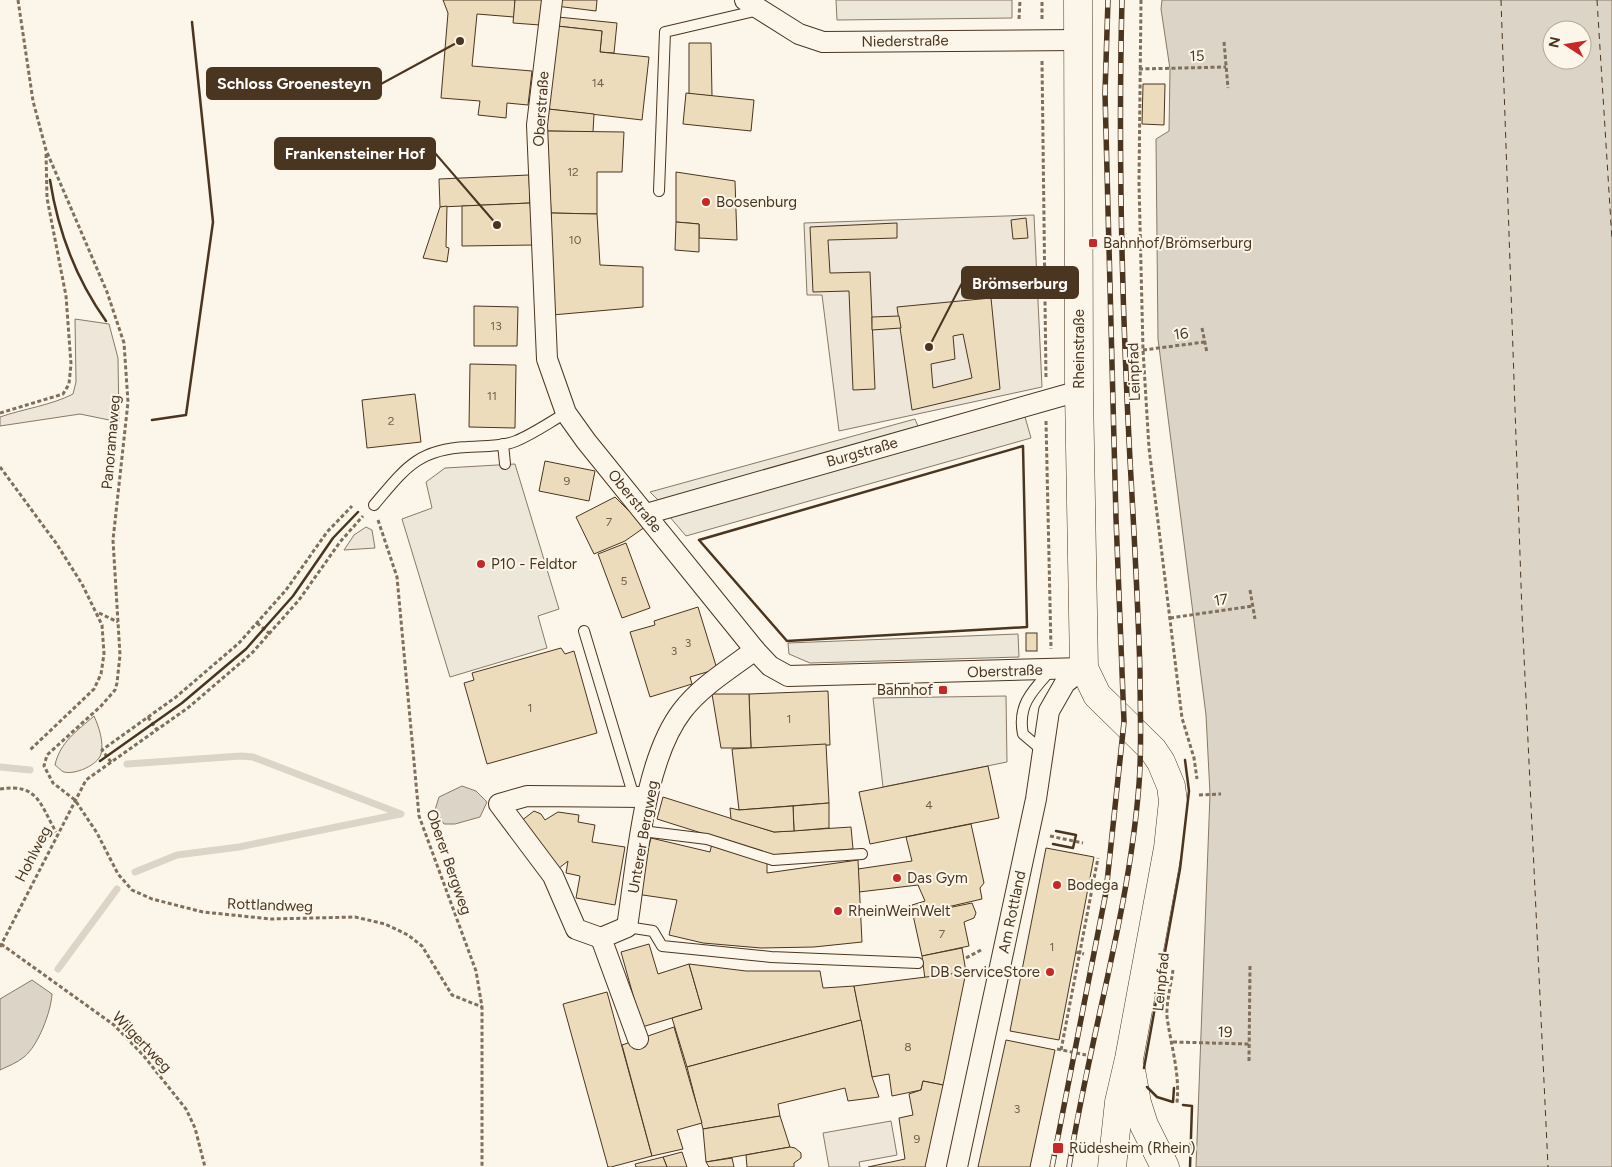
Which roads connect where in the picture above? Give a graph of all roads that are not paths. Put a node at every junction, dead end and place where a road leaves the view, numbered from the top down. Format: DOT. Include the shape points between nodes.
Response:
graph roads {
  1 [pos="552,0"];
  2 [pos="1078,0"];
  3 [pos="752,5"];
  4 [pos="1076,40"];
  5 [pos="659,191"];
  6 [pos="1079,390"];
  7 [pos="566,413"];
  8 [pos="503,444"];
  9 [pos="504,464"];
  10 [pos="374,505"];
  11 [pos="646,514"];
  12 [pos="584,631"];
  13 [pos="755,650"];
  14 [pos="1084,668"];
  15 [pos="1051,670"];
  16 [pos="1044,751"];
  17 [pos="641,797"];
  18 [pos="642,831"];
  19 [pos="862,854"];
  20 [pos="627,927"];
  21 [pos="600,938"];
  22 [pos="918,963"];
  23 [pos="638,1040"];
  24 [pos="1130,1058"];
  25 [pos="957,1167"];
  26 [pos="1112,1167"];
  27 [pos="1165,1167"];
  1 -- 7 [label="street, Oberstraße" via="537,135 547,359"];
  2 -- 4 [label="main road, Rheinstraße"];
  3 -- 4 [label="street, Niederstraße" via="799,34 823,42"];
  3 -- 5 [label="lane" via="665,32"];
  4 -- 6 [label="main road, Rheinstraße"];
  6 -- 11 [label="street, Burgstraße"];
  6 -- 14 [label="main road, Rheinstraße"];
  7 -- 8 [label="lane" via="516,441"];
  7 -- 11 [label="street, Oberstraße"];
  8 -- 9 [label="lane"];
  8 -- 10 [label="lane" via="431,451 397,478"];
  11 -- 13 [label="street, Oberstraße"];
  12 -- 17 [label="lane"];
  13 -- 15 [label="street, Oberstraße" via="770,666 788,676"];
  13 -- 17 [label="street, Unterer Bergweg" via="697,693 681,712"];
  14 -- 15 [label="street, Oberstraße"];
  14 -- 16 [label="street, Am Rottland" via="1065,683 1049,711"];
  14 -- 24 [label="main road" via="1097,695 1153,750 1171,786 1168,848"];
  15 -- 16 [label="lane" via="1033,690 1020,717 1023,734"];
  16 -- 25 [label="street, Am Rottland"];
  17 -- 18 [label="street, Unterer Bergweg"];
  17 -- 21 [label="street" via="527,796 499,804 552,876 576,929"];
  18 -- 19 [label="lane" via="707,839 773,860"];
  18 -- 20 [label="street, Unterer Bergweg"];
  20 -- 21 [label="street"];
  20 -- 22 [label="lane" via="654,931 662,946 771,957"];
  21 -- 23 [label="street"];
  24 -- 26 [label="main road" via="1119,1102"];
  24 -- 27 [label="main road" via="1139,1110"];
}
